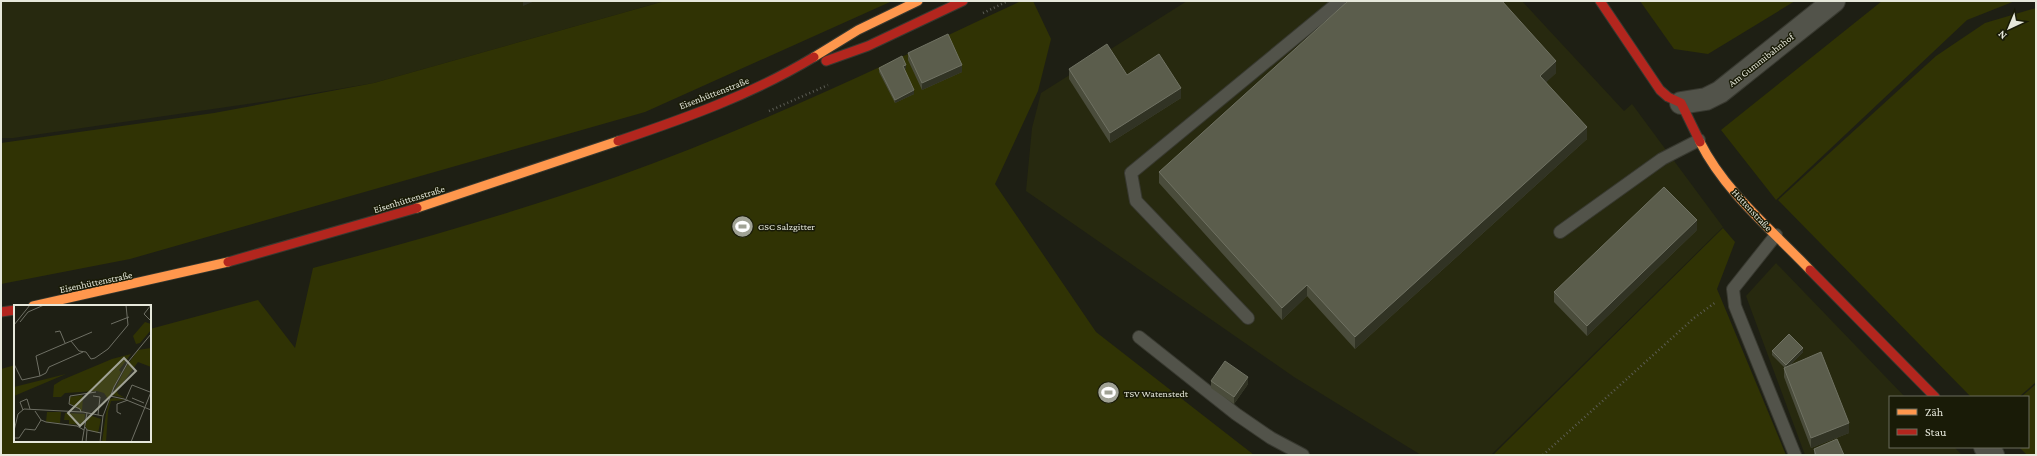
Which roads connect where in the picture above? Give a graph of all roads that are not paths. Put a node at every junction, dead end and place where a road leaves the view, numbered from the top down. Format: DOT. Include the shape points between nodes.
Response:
graph roads {
  1 [pos="918,1"];
  2 [pos="1340,1"];
  3 [pos="1600,1"];
  4 [pos="1834,1"];
  5 [pos="956,3"];
  6 [pos="779,78"];
  7 [pos="1681,103"];
  8 [pos="1699,140"];
  9 [pos="1560,232"];
  10 [pos="1776,235"];
  11 [pos="38,305"];
  12 [pos="14,310"];
  13 [pos="1,312"];
  14 [pos="1248,318"];
  15 [pos="1139,337"];
  16 [pos="1934,396"];
  17 [pos="1304,455"];
  18 [pos="1795,455"];
  1 -- 6 [label="street, Eisenhüttenstraße" via="858,30"];
  2 -- 14 [label="lane" via="1132,173 1136,201"];
  3 -- 7 [label="street" via="1660,90"];
  4 -- 7 [label="street, Am Gummibahnhof" via="1720,92 1706,99"];
  5 -- 6 [label="street, Eisenhüttenstraße" via="868,46"];
  6 -- 11 [label="street, Eisenhüttenstraße" via="717,105 463,194 278,249 168,277"];
  7 -- 8 [label="street, Hüttenstraße"];
  8 -- 9 [label="lane" via="1662,159"];
  8 -- 10 [label="street, Hüttenstraße" via="1710,162"];
  10 -- 16 [label="street, Hüttenstraße"];
  10 -- 18 [label="lane" via="1733,289 1735,306"];
  12 -- 13 [label="street"];
  15 -- 17 [label="lane" via="1236,414 1271,438"];
}
